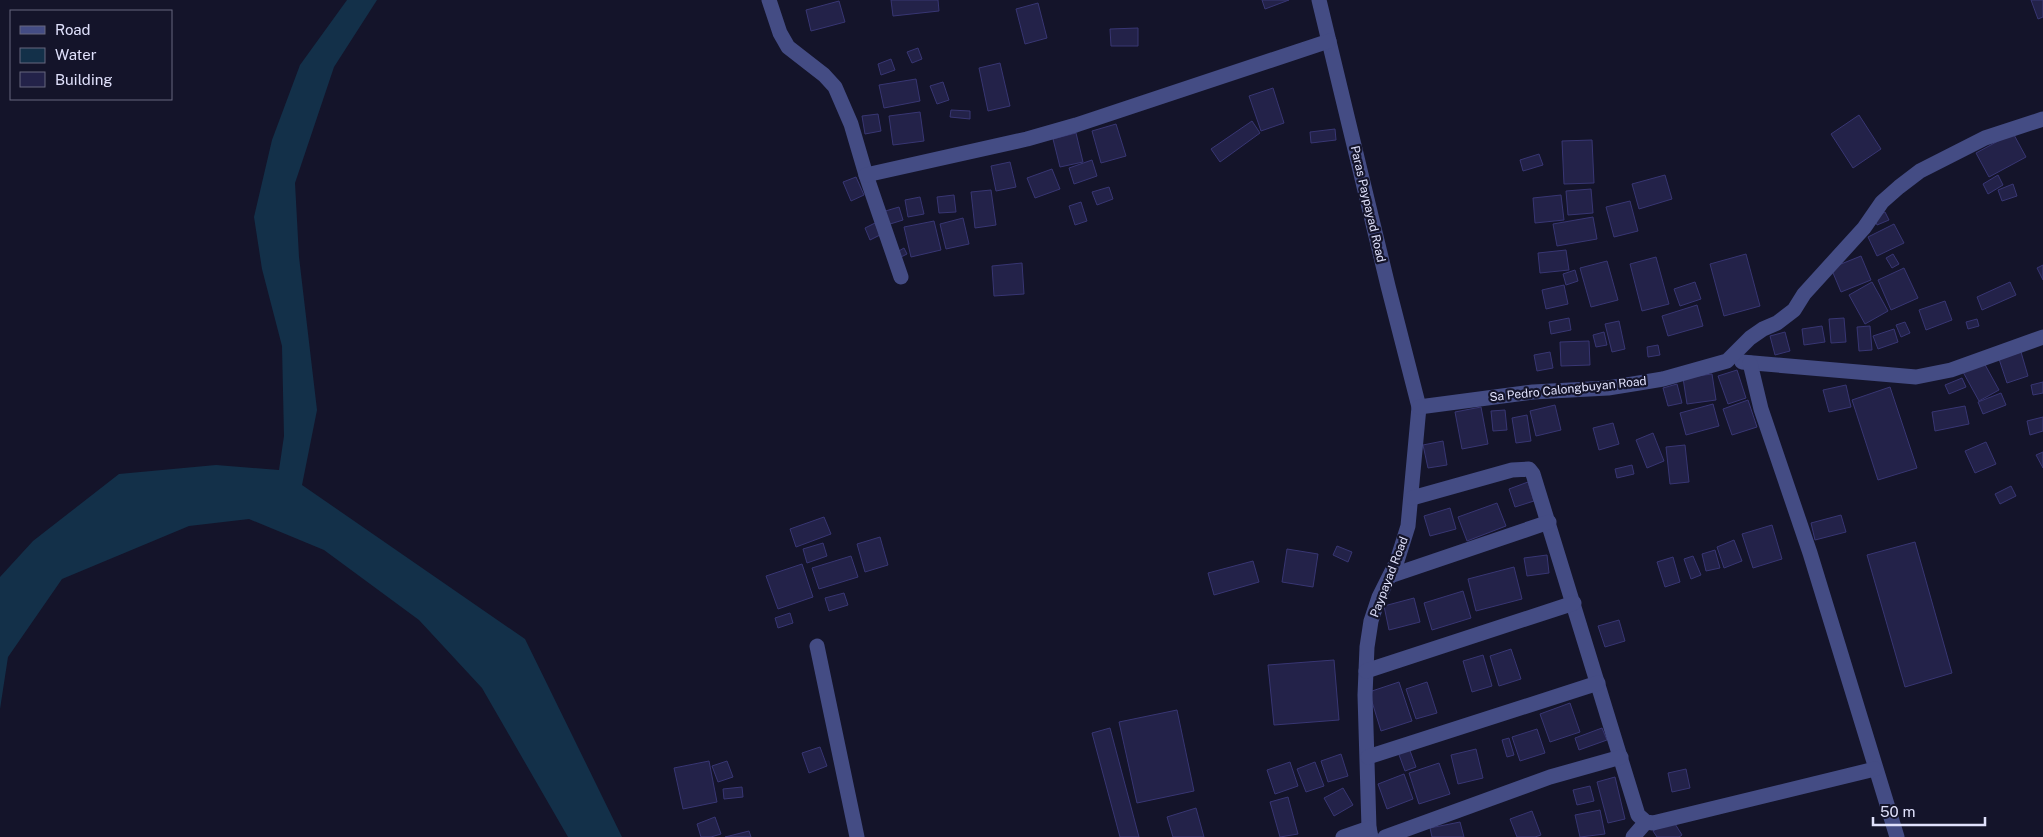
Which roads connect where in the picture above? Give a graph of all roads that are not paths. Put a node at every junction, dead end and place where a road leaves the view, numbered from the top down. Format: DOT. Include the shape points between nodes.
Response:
graph roads {
  1 [pos="769,0"];
  2 [pos="1319,0"];
  3 [pos="1329,41"];
  4 [pos="2043,119"];
  5 [pos="866,175"];
  6 [pos="901,277"];
  7 [pos="2043,337"];
  8 [pos="1726,362"];
  9 [pos="1750,363"];
  10 [pos="1419,407"];
  11 [pos="1412,498"];
  12 [pos="1550,522"];
  13 [pos="1390,576"];
  14 [pos="1574,603"];
  15 [pos="817,646"];
  16 [pos="1366,671"];
  17 [pos="1598,683"];
  18 [pos="1368,756"];
  19 [pos="1621,757"];
  20 [pos="1876,769"];
  21 [pos="1646,822"];
  22 [pos="1370,832"];
  23 [pos="857,837"];
  24 [pos="1343,837"];
  25 [pos="1385,837"];
  26 [pos="1633,837"];
  27 [pos="1897,837"];
  1 -- 5 [label="street" via="788,47 835,87 851,124"];
  2 -- 3 [label="street, Paras Paypayad Road"];
  3 -- 5 [label="street" via="1068,127"];
  3 -- 10 [label="street, Paras Paypayad Road"];
  4 -- 8 [label="street" via="1986,138 1920,171 1899,187 1882,202 1794,310 1750,338"];
  5 -- 6 [label="street"];
  7 -- 9 [label="street, Sa Pedro Calongbuyan Road" via="1950,370 1916,377"];
  8 -- 9 [label="street, Sa Pedro Calongbuyan Road"];
  8 -- 10 [label="street, Sa Pedro Calongbuyan Road" via="1608,388 1533,392"];
  9 -- 20 [label="street" via="1761,409 1810,553"];
  10 -- 11 [label="street, Paypayad Road"];
  11 -- 12 [label="street" via="1522,468 1529,469 1536,478"];
  11 -- 13 [label="street, Paypayad Road" via="1404,541"];
  12 -- 13 [label="street"];
  12 -- 14 [label="street"];
  13 -- 16 [label="street, Paypayad Road" via="1371,621"];
  14 -- 16 [label="street"];
  14 -- 17 [label="street"];
  15 -- 23 [label="street"];
  16 -- 18 [label="street, Paypayad Road"];
  17 -- 18 [label="street"];
  17 -- 19 [label="street"];
  18 -- 22 [label="street, Paypayad Road"];
  19 -- 21 [label="street" via="1638,815"];
  19 -- 25 [label="street" via="1550,777"];
  20 -- 21 [label="street"];
  20 -- 27 [label="street"];
  21 -- 26 [label="street"];
  22 -- 24 [label="street"];
}
